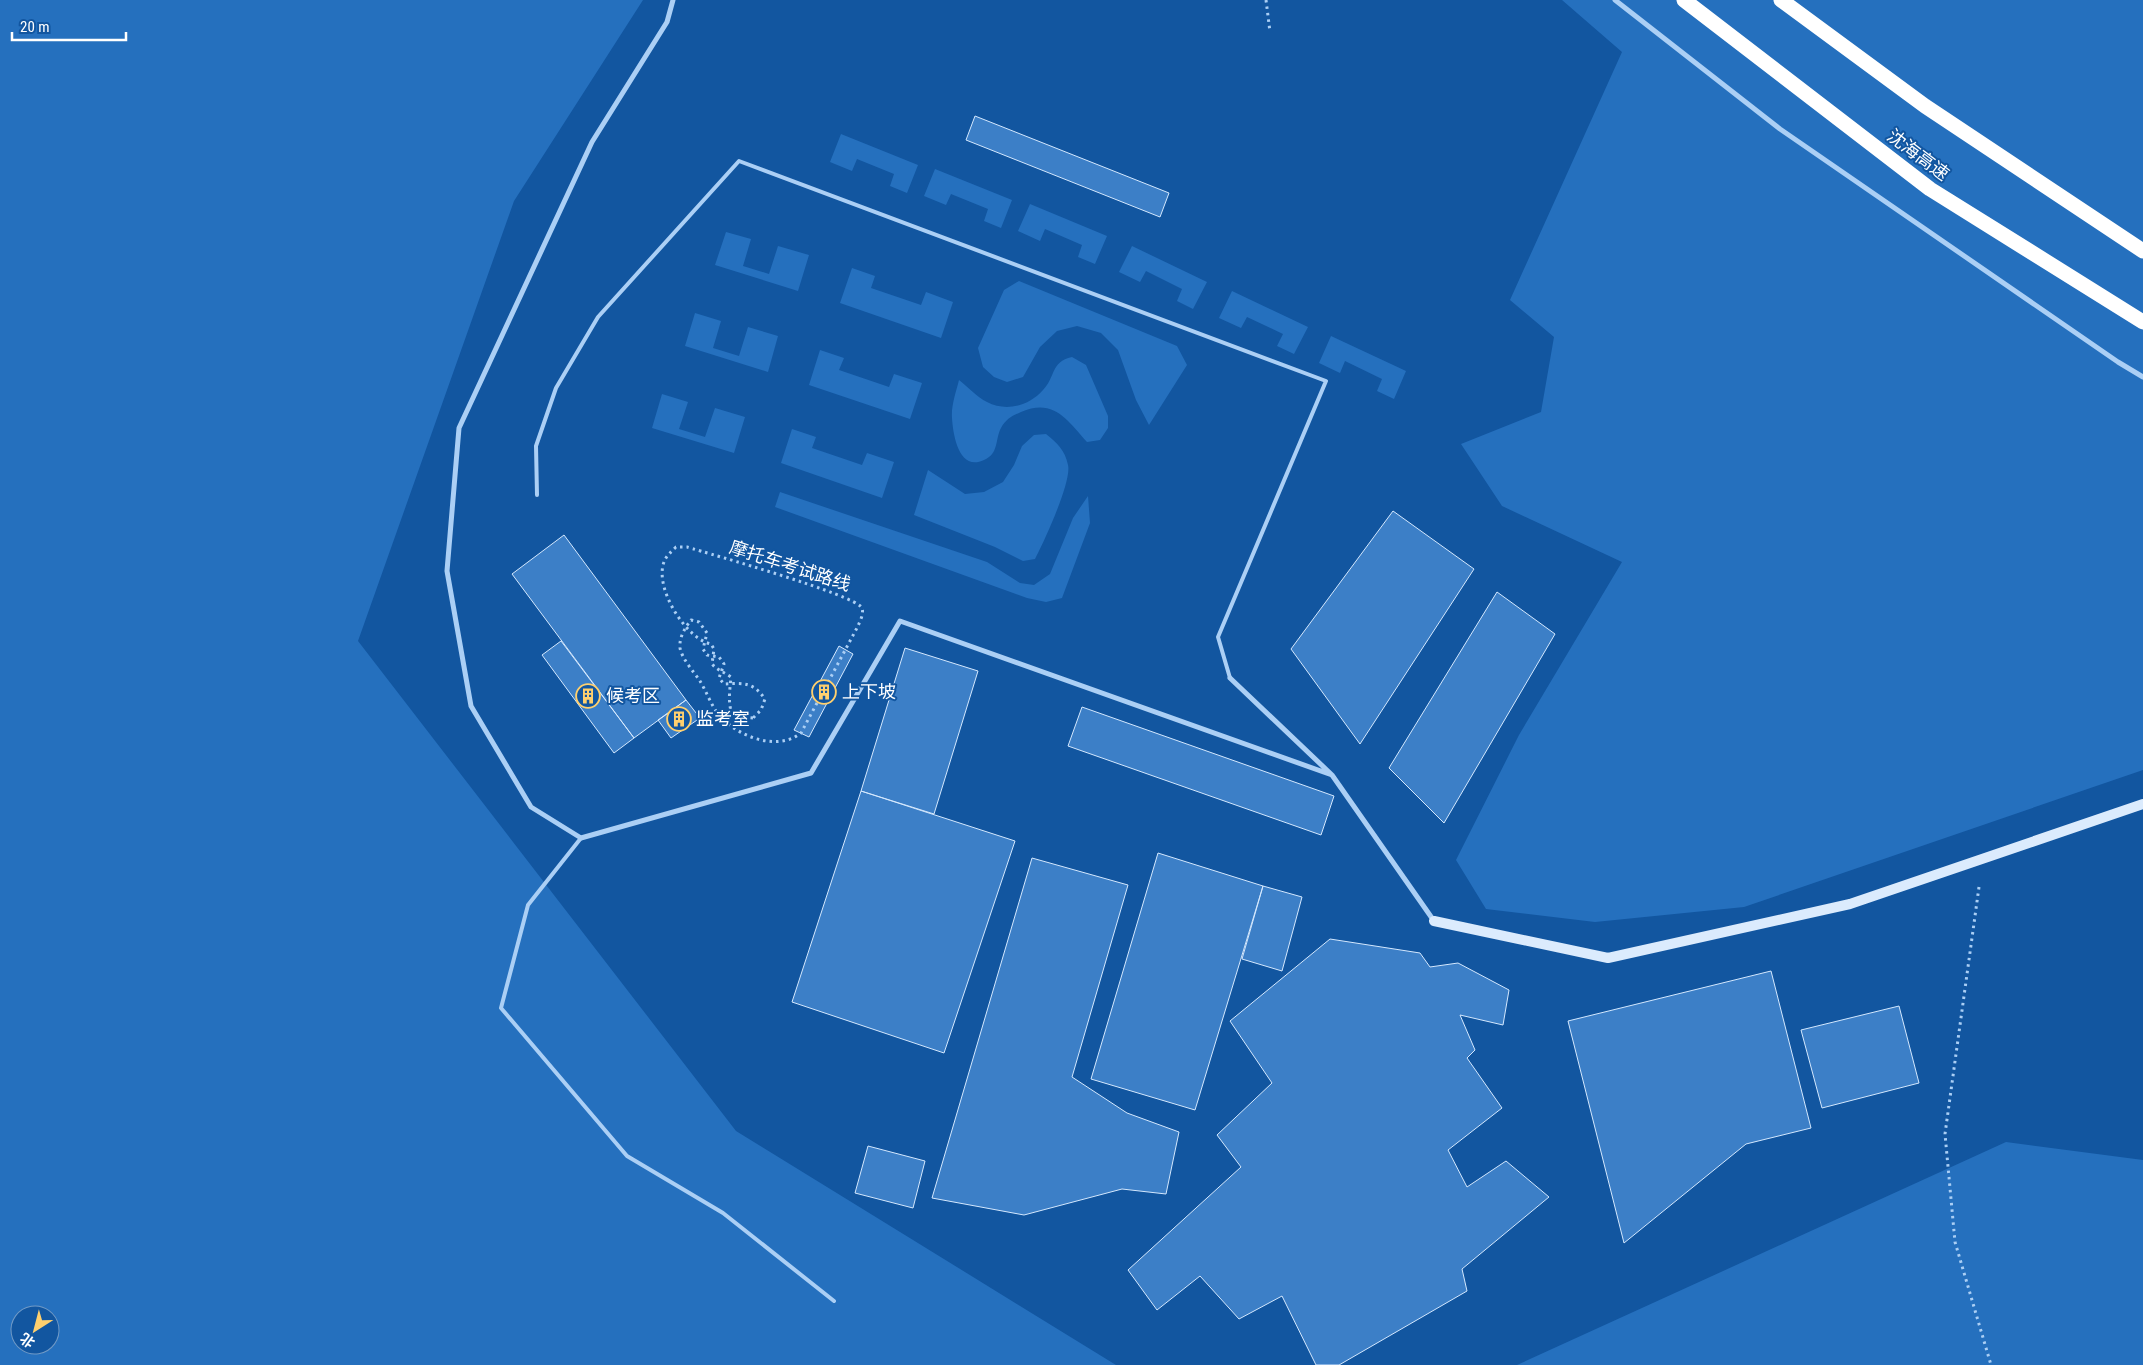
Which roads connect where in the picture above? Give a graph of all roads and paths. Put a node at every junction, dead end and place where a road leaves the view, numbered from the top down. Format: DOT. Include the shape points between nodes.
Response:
graph roads {
  1 [pos="673,0"];
  2 [pos="1266,0"];
  3 [pos="1615,0"];
  4 [pos="1684,0"];
  5 [pos="1781,0"];
  6 [pos="1270,32"];
  7 [pos="2143,251"];
  8 [pos="2143,322"];
  9 [pos="2143,377"];
  10 [pos="537,495"];
  11 [pos="686,627"];
  12 [pos="1230,678"];
  13 [pos="1332,776"];
  14 [pos="2143,804"];
  15 [pos="580,838"];
  16 [pos="1983,859"];
  17 [pos="1434,921"];
  18 [pos="834,1301"];
  19 [pos="1991,1365"];
  1 -- 15 [label="street" via="667,22 592,142 459,428 447,571 471,706 531,808"];
  2 -- 6 [label="path"];
  3 -- 9 [label="street" via="1780,129"];
  4 -- 8 [label="highway, 沈海高速" via="1930,189"];
  5 -- 7 [label="highway" via="1925,106"];
  10 -- 12 [label="lane" via="536,446 544,422 556,388 598,317 739,161 1326,381 1218,637"];
  11 -- 11 [label="path, 摩托车考试路线" via="691,620 699,622 707,633 705,641 703,649 707,655 714,655 719,657 724,664 721,671 719,678 724,684 730,684 734,683 745,684 757,688 765,699 753,718 740,717 731,711 728,701 730,684 731,677 722,671 715,669 712,664 713,656 714,649 711,644 705,643 698,640"];
  11 -- 11 [label="path, 摩托车考试路线" via="674,609 662,578 664,561 676,547 688,547 855,601 862,607 863,614 801,733 786,740 751,738 716,712 680,649"];
  12 -- 13 [label="street"];
  13 -- 15 [label="street" via="900,621 811,772"];
  13 -- 17 [label="street"];
  14 -- 16 [label="street"];
  15 -- 18 [label="lane" via="528,905 501,1008 627,1156 723,1213"];
  16 -- 17 [label="street" via="1850,904 1608,958"];
  16 -- 19 [label="path" via="1945,1134 1955,1242"];
}
